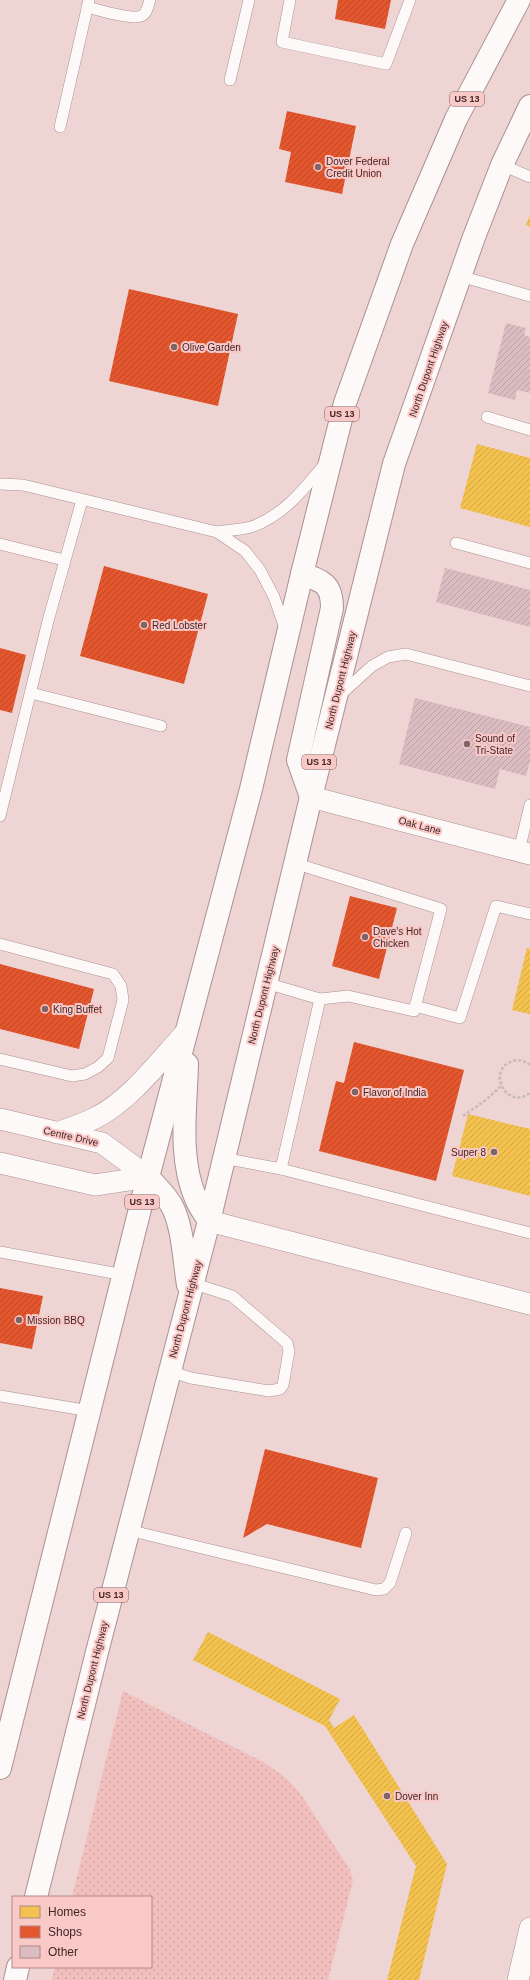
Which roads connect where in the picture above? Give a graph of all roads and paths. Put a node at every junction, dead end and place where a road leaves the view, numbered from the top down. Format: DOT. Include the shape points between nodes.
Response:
graph roads {
  1 [pos="150,0"];
  2 [pos="249,0"];
  3 [pos="290,0"];
  4 [pos="410,0"];
  5 [pos="519,0"];
  6 [pos="88,4"];
  7 [pos="230,80"];
  8 [pos="530,106"];
  9 [pos="60,127"];
  10 [pos="502,165"];
  11 [pos="530,177"];
  12 [pos="460,276"];
  13 [pos="530,296"];
  14 [pos="486,417"];
  15 [pos="530,430"];
  16 [pos="331,458"];
  17 [pos="0,484"];
  18 [pos="82,500"];
  19 [pos="217,532"];
  20 [pos="456,543"];
  21 [pos="0,544"];
  22 [pos="64,560"];
  23 [pos="530,563"];
  24 [pos="302,574"];
  25 [pos="287,636"];
  26 [pos="530,686"];
  27 [pos="31,693"];
  28 [pos="335,699"];
  29 [pos="161,726"];
  30 [pos="310,796"];
  31 [pos="530,805"];
  32 [pos="0,816"];
  33 [pos="525,853"];
  34 [pos="294,863"];
  35 [pos="530,914"];
  36 [pos="0,944"];
  37 [pos="266,983"];
  38 [pos="320,999"];
  39 [pos="415,1006"];
  40 [pos="187,1031"];
  41 [pos="0,1059"];
  42 [pos="530,1065"];
  43 [pos="501,1086"];
  44 [pos="530,1093"];
  45 [pos="463,1116"];
  46 [pos="0,1119"];
  47 [pos="57,1133"];
  48 [pos="224,1158"];
  49 [pos="0,1163"];
  50 [pos="281,1169"];
  51 [pos="148,1177"];
  52 [pos="209,1221"];
  53 [pos="530,1233"];
  54 [pos="0,1252"];
  55 [pos="124,1275"];
  56 [pos="190,1289"];
  57 [pos="530,1304"];
  58 [pos="169,1371"];
  59 [pos="0,1396"];
  60 [pos="90,1411"];
  61 [pos="128,1530"];
  62 [pos="406,1533"];
  63 [pos="0,1768"];
  64 [pos="36,1896"];
  65 [pos="530,1928"];
  66 [pos="18,1968"];
  67 [pos="15,1980"];
  68 [pos="518,1980"];
  1 -- 6 [label="lane" via="145,14 140,17 125,16"];
  2 -- 7 [label="lane"];
  3 -- 4 [label="lane" via="282,42 386,64"];
  5 -- 16 [label="highway, US 13" via="456,119 402,244 350,388"];
  6 -- 9 [label="lane"];
  8 -- 10 [label="highway, North Dupont Highway / US 13"];
  10 -- 11 [label="lane"];
  10 -- 12 [label="highway, North Dupont Highway / US 13"];
  12 -- 13 [label="lane"];
  12 -- 28 [label="highway, North Dupont Highway / US 13" via="394,464"];
  14 -- 15 [label="lane"];
  16 -- 19 [label="lane" via="292,502 273,517 250,527"];
  16 -- 24 [label="highway, US 13"];
  17 -- 18 [label="lane" via="23,485"];
  18 -- 19 [label="lane"];
  18 -- 22 [label="lane"];
  19 -- 25 [label="lane" via="245,551 260,570 274,597"];
  20 -- 23 [label="lane"];
  21 -- 22 [label="lane"];
  22 -- 27 [label="lane"];
  24 -- 25 [label="highway, US 13"];
  24 -- 30 [label="highway" via="328,586 332,595 332,608 298,760"];
  25 -- 40 [label="highway, US 13" via="251,789"];
  26 -- 28 [label="lane" via="406,654 388,656 372,666"];
  27 -- 29 [label="lane"];
  27 -- 32 [label="lane"];
  28 -- 30 [label="highway, North Dupont Highway / US 13"];
  30 -- 33 [label="street, Oak Lane"];
  30 -- 34 [label="highway, North Dupont Highway / US 13"];
  31 -- 33 [label="lane"];
  34 -- 37 [label="highway, North Dupont Highway / US 13"];
  34 -- 39 [label="lane" via="441,909"];
  35 -- 39 [label="lane" via="496,906 460,1018"];
  36 -- 41 [label="lane" via="113,974 120,986 123,1000 108,1058 86,1074 72,1076"];
  37 -- 38 [label="lane"];
  37 -- 48 [label="highway, North Dupont Highway / US 13"];
  38 -- 39 [label="lane" via="348,996 414,1011"];
  38 -- 50 [label="lane"];
  40 -- 47 [label="street" via="117,1104 96,1118"];
  40 -- 51 [label="highway, US 13"];
  40 -- 52 [label="highway" via="187,1169 196,1200"];
  42 -- 43 [label="path" via="523,1061 509,1062 500,1072"];
  43 -- 44 [label="path" via="508,1095 514,1097"];
  43 -- 45 [label="path"];
  46 -- 47 [label="street, Centre Drive"];
  47 -- 51 [label="street, Centre Drive" via="102,1143"];
  48 -- 50 [label="lane"];
  48 -- 52 [label="highway, North Dupont Highway / US 13"];
  49 -- 51 [label="street" via="95,1186"];
  50 -- 53 [label="lane"];
  51 -- 55 [label="highway, US 13"];
  51 -- 56 [label="highway" via="172,1206"];
  52 -- 56 [label="highway, North Dupont Highway / US 13"];
  52 -- 57 [label="street"];
  54 -- 55 [label="lane"];
  55 -- 60 [label="highway, US 13"];
  56 -- 58 [label="highway, North Dupont Highway / US 13"];
  56 -- 58 [label="lane" via="232,1296 287,1342 289,1351 283,1386 269,1391 191,1378"];
  58 -- 61 [label="highway, North Dupont Highway / US 13"];
  59 -- 60 [label="lane"];
  60 -- 63 [label="highway, US 13"];
  61 -- 62 [label="lane" via="376,1590 384,1589 390,1583"];
  61 -- 64 [label="highway, North Dupont Highway / US 13"];
  65 -- 68 [label="street"];
  66 -- 67 [label="highway"];
}
